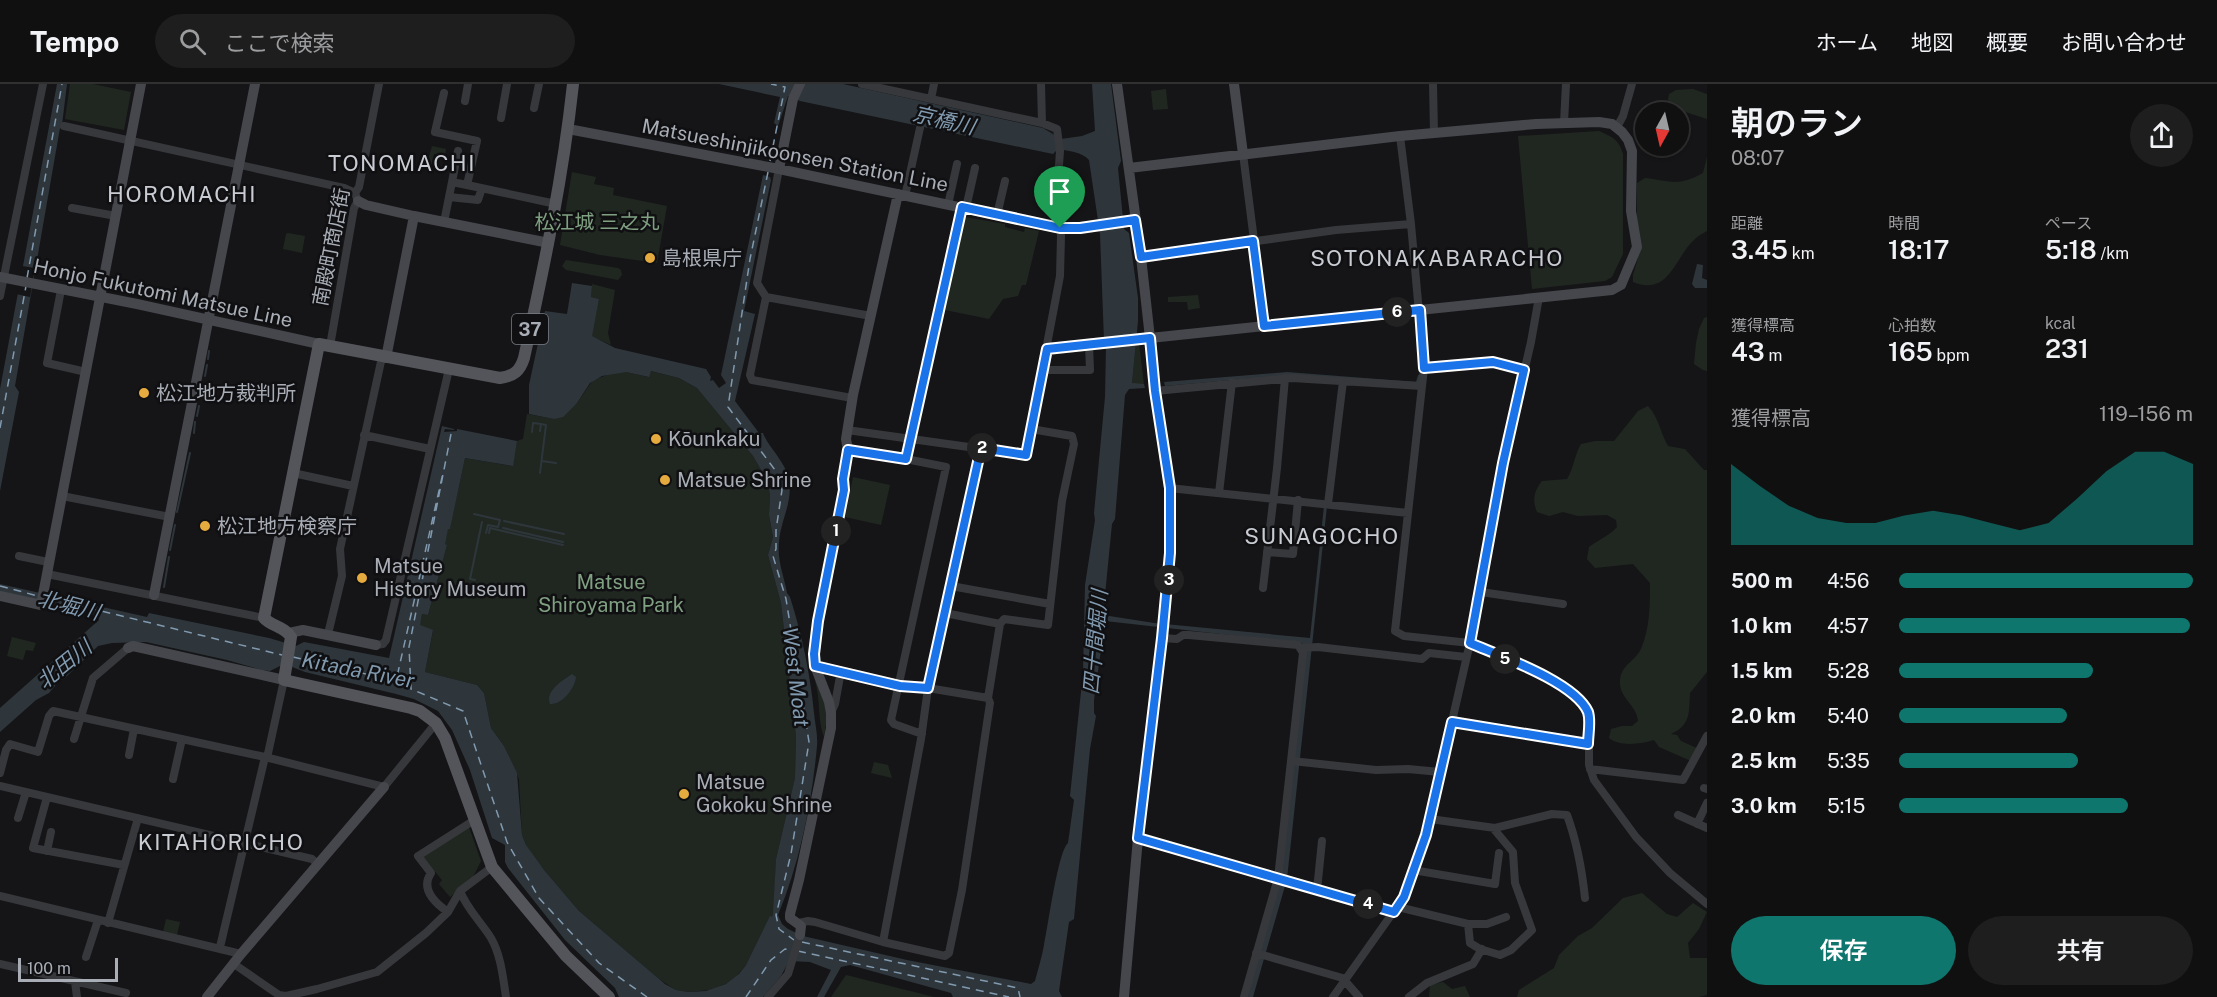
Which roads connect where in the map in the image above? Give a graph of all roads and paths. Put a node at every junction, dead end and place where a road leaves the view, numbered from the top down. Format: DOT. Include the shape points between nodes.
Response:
graph roads {
  1 [pos="43,84"];
  2 [pos="141,84"];
  3 [pos="255,84"];
  4 [pos="379,84"];
  5 [pos="468,84"];
  6 [pos="507,84"];
  7 [pos="539,84"];
  8 [pos="573,84"];
  9 [pos="800,84"];
  10 [pos="862,84"];
  11 [pos="934,84"];
  12 [pos="1041,84"];
  13 [pos="1117,84"];
  14 [pos="1233,84"];
  15 [pos="1433,84"];
  16 [pos="1566,84"];
  17 [pos="1632,84"];
  18 [pos="444,93"];
  19 [pos="931,99"];
  20 [pos="465,101"];
  21 [pos="534,108"];
  22 [pos="501,118"];
  23 [pos="1042,123"];
  24 [pos="1564,123"];
  25 [pos="64,126"];
  26 [pos="1617,127"];
  27 [pos="920,128"];
  28 [pos="568,129"];
  29 [pos="1434,133"];
  30 [pos="1400,135"];
  31 [pos="131,140"];
  32 [pos="458,151"];
  33 [pos="1243,154"];
  34 [pos="957,164"];
  35 [pos="239,165"];
  36 [pos="772,168"];
  37 [pos="975,168"];
  38 [pos="1129,168"];
  39 [pos="1005,181"];
  40 [pos="452,182"];
  41 [pos="467,185"];
  42 [pos="482,188"];
  43 [pos="902,195"];
  44 [pos="356,197"];
  45 [pos="449,197"];
  46 [pos="556,204"];
  47 [pos="948,205"];
  48 [pos="72,208"];
  49 [pos="964,208"];
  50 [pos="997,215"];
  51 [pos="116,216"];
  52 [pos="414,216"];
  53 [pos="1130,221"];
  54 [pos="444,222"];
  55 [pos="1411,224"];
  56 [pos="1060,228"];
  57 [pos="1253,241"];
  58 [pos="549,243"];
  59 [pos="1141,257"];
  60 [pos="2,278"];
  61 [pos="61,290"];
  62 [pos="0,296"];
  63 [pos="100,297"];
  64 [pos="766,297"];
  65 [pos="1539,297"];
  66 [pos="1420,310"];
  67 [pos="871,316"];
  68 [pos="209,320"];
  69 [pos="1264,326"];
  70 [pos="1150,338"];
  71 [pos="324,345"];
  72 [pos="1089,345"];
  73 [pos="1047,349"];
  74 [pos="384,357"];
  75 [pos="1424,368"];
  76 [pos="449,369"];
  77 [pos="1043,370"];
  78 [pos="1524,370"];
  79 [pos="86,372"];
  80 [pos="1285,378"];
  81 [pos="1343,381"];
  82 [pos="1232,382"];
  83 [pos="1422,386"];
  84 [pos="1155,391"];
  85 [pos="852,398"];
  86 [pos="1031,429"];
  87 [pos="847,430"];
  88 [pos="364,435"];
  89 [pos="910,440"];
  90 [pos="981,448"];
  91 [pos="430,449"];
  92 [pos="848,450"];
  93 [pos="906,459"];
  94 [pos="292,473"];
  95 [pos="353,486"];
  96 [pos="1170,488"];
  97 [pos="1219,493"];
  98 [pos="62,496"];
  99 [pos="1273,498"];
  100 [pos="1298,500"];
  101 [pos="1328,504"];
  102 [pos="1408,513"];
  103 [pos="170,517"];
  104 [pos="1267,552"];
  105 [pos="19,556"];
  106 [pos="48,562"];
  107 [pos="47,574"];
  108 [pos="951,585"];
  109 [pos="1263,588"];
  110 [pos="1481,592"];
  111 [pos="154,595"];
  112 [pos="0,596"];
  113 [pos="1050,604"];
  114 [pos="1563,604"];
  115 [pos="945,613"];
  116 [pos="264,618"];
  117 [pos="1000,624"];
  118 [pos="1163,630"];
  119 [pos="328,634"];
  120 [pos="290,637"];
  121 [pos="1431,639"];
  122 [pos="1470,643"];
  123 [pos="376,645"];
  124 [pos="128,648"];
  125 [pos="1306,648"];
  126 [pos="1429,653"];
  127 [pos="1466,657"];
  128 [pos="815,666"];
  129 [pos="841,671"];
  130 [pos="285,674"];
  131 [pos="900,686"];
  132 [pos="928,688"];
  133 [pos="988,698"];
  134 [pos="831,713"];
  135 [pos="80,717"];
  136 [pos="1452,722"];
  137 [pos="436,723"];
  138 [pos="135,729"];
  139 [pos="922,734"];
  140 [pos="74,738"];
  141 [pos="1707,739"];
  142 [pos="182,740"];
  143 [pos="1588,744"];
  144 [pos="129,755"];
  145 [pos="266,758"];
  146 [pos="1295,761"];
  147 [pos="1590,769"];
  148 [pos="1440,772"];
  149 [pos="0,773"];
  150 [pos="173,779"];
  151 [pos="0,786"];
  152 [pos="384,787"];
  153 [pos="26,792"];
  154 [pos="47,797"];
  155 [pos="1707,803"];
  156 [pos="1678,815"];
  157 [pos="18,818"];
  158 [pos="138,818"];
  159 [pos="476,819"];
  160 [pos="1430,819"];
  161 [pos="1697,824"];
  162 [pos="1493,828"];
  163 [pos="1707,828"];
  164 [pos="51,832"];
  165 [pos="1138,838"];
  166 [pos="1322,841"];
  167 [pos="245,843"];
  168 [pos="47,851"];
  169 [pos="1499,853"];
  170 [pos="318,864"];
  171 [pos="124,865"];
  172 [pos="492,867"];
  173 [pos="1413,870"];
  174 [pos="1282,879"];
  175 [pos="1317,890"];
  176 [pos="460,891"];
  177 [pos="0,896"];
  178 [pos="1585,898"];
  179 [pos="1707,904"];
  180 [pos="1396,910"];
  181 [pos="448,912"];
  182 [pos="1506,917"];
  183 [pos="98,920"];
  184 [pos="108,923"];
  185 [pos="799,923"];
  186 [pos="1468,924"];
  187 [pos="800,935"];
  188 [pos="883,942"];
  189 [pos="220,947"];
  190 [pos="1482,949"];
  191 [pos="241,954"];
  192 [pos="1260,954"];
  193 [pos="86,957"];
  194 [pos="0,964"];
  195 [pos="234,964"];
  196 [pos="1346,980"];
  197 [pos="75,982"];
  198 [pos="126,993"];
  199 [pos="77,997"];
  200 [pos="207,997"];
  201 [pos="506,997"];
  202 [pos="609,997"];
  203 [pos="768,997"];
  204 [pos="1124,997"];
  205 [pos="1244,997"];
  206 [pos="1333,997"];
  207 [pos="1359,997"];
  208 [pos="1409,997"];
  1 -- 60 [label="street"];
  2 -- 31 [label="street"];
  3 -- 35 [label="street"];
  4 -- 44 [label="street, 南殿町商店街"];
  5 -- 20 [label="street"];
  6 -- 22 [label="street"];
  7 -- 21 [label="street"];
  8 -- 28 [label="main road, 37"];
  9 -- 36 [label="street"];
  10 -- 19 [label="street"];
  11 -- 19 [label="street"];
  12 -- 23 [label="street"];
  13 -- 38 [label="street"];
  14 -- 33 [label="street"];
  15 -- 29 [label="street"];
  16 -- 24 [label="street"];
  17 -- 26 [label="street"];
  18 -- 41 [label="street" via="435,132 477,141"];
  19 -- 23 [label="street"];
  23 -- 56 [label="street" via="1057,129"];
  24 -- 26 [label="street" via="1599,122"];
  24 -- 29 [label="street"];
  25 -- 31 [label="street"];
  26 -- 65 [label="street" via="1632,151 1631,211 1638,247 1635,256 1616,289"];
  27 -- 43 [label="street"];
  28 -- 36 [label="street, Matsueshinjikoonsen Station Line"];
  28 -- 46 [label="main road, 37"];
  29 -- 30 [label="street"];
  30 -- 33 [label="street"];
  30 -- 55 [label="street"];
  31 -- 35 [label="street"];
  31 -- 51 [label="street"];
  32 -- 40 [label="street"];
  33 -- 38 [label="street"];
  33 -- 57 [label="street"];
  34 -- 47 [label="street"];
  35 -- 44 [label="street" via="344,188"];
  35 -- 68 [label="street"];
  36 -- 43 [label="street, Matsueshinjikoonsen Station Line"];
  36 -- 64 [label="street" via="757,283"];
  37 -- 49 [label="street"];
  38 -- 53 [label="street"];
  39 -- 50 [label="street"];
  40 -- 41 [label="street"];
  40 -- 45 [label="street"];
  41 -- 42 [label="street"];
  42 -- 45 [label="street" via="478,200"];
  42 -- 46 [label="street"];
  43 -- 47 [label="street, Matsueshinjikoonsen Station Line"];
  43 -- 67 [label="street"];
  44 -- 52 [label="street" via="366,205"];
  44 -- 71 [label="street, 南殿町商店街"];
  45 -- 54 [label="street"];
  46 -- 58 [label="main road, 37"];
  47 -- 49 [label="street, Matsueshinjikoonsen Station Line"];
  48 -- 51 [label="street"];
  49 -- 50 [label="street, Matsueshinjikoonsen Station Line"];
  49 -- 89 [label="street"];
  50 -- 56 [label="street, Matsueshinjikoonsen Station Line"];
  51 -- 63 [label="street"];
  52 -- 54 [label="street"];
  52 -- 74 [label="street"];
  53 -- 56 [label="street, Matsueshinjikoonsen Station Line"];
  53 -- 59 [label="street"];
  54 -- 58 [label="street"];
  55 -- 57 [label="street"];
  55 -- 66 [label="street"];
  56 -- 73 [label="street" via="1060,276"];
  57 -- 59 [label="street"];
  57 -- 69 [label="street"];
  58 -- 76 [label="main road, 37" via="519,370 500,378"];
  59 -- 70 [label="street"];
  60 -- 61 [label="street, Honjo Fukutomi Matsue Line"];
  60 -- 62 [label="street"];
  61 -- 63 [label="street, Honjo Fukutomi Matsue Line"];
  61 -- 79 [label="street" via="47,363"];
  63 -- 68 [label="street, Honjo Fukutomi Matsue Line"];
  63 -- 79 [label="street"];
  64 -- 67 [label="street"];
  64 -- 85 [label="street" via="752,380"];
  65 -- 66 [label="street"];
  65 -- 78 [label="street"];
  66 -- 69 [label="street"];
  66 -- 75 [label="street"];
  67 -- 85 [label="street"];
  68 -- 71 [label="street, Honjo Fukutomi Matsue Line"];
  68 -- 103 [label="street"];
  69 -- 70 [label="street"];
  70 -- 72 [label="street"];
  70 -- 84 [label="street"];
  71 -- 74 [label="main road, 37"];
  71 -- 94 [label="main road"];
  72 -- 73 [label="street"];
  72 -- 77 [label="street" via="1089,370"];
  73 -- 77 [label="street"];
  74 -- 76 [label="main road, 37"];
  74 -- 88 [label="street"];
  75 -- 78 [label="street" via="1493,362"];
  75 -- 83 [label="street"];
  76 -- 91 [label="street"];
  77 -- 86 [label="street"];
  78 -- 110 [label="street"];
  79 -- 98 [label="street"];
  80 -- 81 [label="street"];
  80 -- 82 [label="street"];
  80 -- 99 [label="street"];
  81 -- 83 [label="street"];
  81 -- 101 [label="street"];
  82 -- 84 [label="street"];
  82 -- 97 [label="street"];
  83 -- 102 [label="street"];
  84 -- 96 [label="street"];
  85 -- 87 [label="street"];
  86 -- 90 [label="street" via="1026,455"];
  86 -- 113 [label="street" via="1072,436 1074,444 1062,501"];
  87 -- 89 [label="street"];
  87 -- 92 [label="street"];
  88 -- 91 [label="street"];
  88 -- 95 [label="street"];
  89 -- 90 [label="street"];
  89 -- 93 [label="street"];
  90 -- 108 [label="street"];
  91 -- 123 [label="street" via="386,640"];
  92 -- 93 [label="street"];
  92 -- 128 [label="street" via="818,621"];
  93 -- 131 [label="street" via="946,466"];
  94 -- 95 [label="street"];
  94 -- 116 [label="main road"];
  95 -- 119 [label="street" via="340,549 342,576"];
  96 -- 97 [label="street"];
  96 -- 118 [label="street" via="1170,553"];
  97 -- 99 [label="street"];
  98 -- 103 [label="street"];
  98 -- 106 [label="street"];
  99 -- 100 [label="street"];
  99 -- 104 [label="street"];
  100 -- 101 [label="street"];
  100 -- 104 [label="street" via="1293,554"];
  101 -- 102 [label="street"];
  102 -- 121 [label="street" via="1395,631"];
  103 -- 111 [label="street"];
  104 -- 109 [label="street"];
  105 -- 106 [label="street"];
  106 -- 107 [label="street"];
  107 -- 111 [label="street"];
  107 -- 112 [label="street" via="43,599"];
  108 -- 113 [label="street"];
  108 -- 115 [label="street"];
  110 -- 114 [label="street"];
  110 -- 122 [label="street"];
  111 -- 116 [label="street"];
  113 -- 117 [label="street" via="1048,625 1004,619"];
  115 -- 117 [label="street"];
  115 -- 132 [label="street"];
  116 -- 120 [label="main road"];
  117 -- 133 [label="street"];
  118 -- 125 [label="street" via="1178,639 1189,635"];
  118 -- 165 [label="street"];
  119 -- 120 [label="street" via="303,630"];
  119 -- 123 [label="street"];
  120 -- 130 [label="main road"];
  121 -- 122 [label="street"];
  121 -- 126 [label="street"];
  122 -- 127 [label="street"];
  122 -- 143 [label="street" via="1576,695 1589,714"];
  124 -- 130 [label="street"];
  124 -- 135 [label="street" via="93,678"];
  125 -- 126 [label="street" via="1422,659"];
  125 -- 146 [label="street"];
  126 -- 127 [label="street"];
  127 -- 136 [label="street"];
  128 -- 129 [label="street"];
  128 -- 134 [label="street"];
  129 -- 131 [label="street"];
  129 -- 134 [label="street"];
  130 -- 137 [label="main road" via="411,708"];
  130 -- 145 [label="street"];
  131 -- 132 [label="street"];
  131 -- 139 [label="street" via="891,720"];
  132 -- 133 [label="street"];
  132 -- 139 [label="street"];
  133 -- 188 [label="street" via="981,767 950,953 945,956"];
  134 -- 185 [label="street" via="790,914"];
  135 -- 138 [label="street"];
  135 -- 140 [label="street"];
  135 -- 149 [label="street" via="53,711 38,753 10,744"];
  136 -- 143 [label="street"];
  136 -- 148 [label="street"];
  137 -- 152 [label="street"];
  137 -- 159 [label="main road"];
  138 -- 142 [label="street"];
  138 -- 144 [label="street"];
  139 -- 188 [label="street"];
  141 -- 147 [label="street" via="1683,780"];
  142 -- 145 [label="street"];
  142 -- 150 [label="street"];
  143 -- 147 [label="street"];
  145 -- 152 [label="street"];
  145 -- 167 [label="street"];
  146 -- 148 [label="street"];
  146 -- 174 [label="street"];
  147 -- 179 [label="street" via="1612,807 1636,837"];
  148 -- 160 [label="street"];
  151 -- 153 [label="street"];
  152 -- 170 [label="street"];
  153 -- 154 [label="street"];
  153 -- 157 [label="street"];
  154 -- 158 [label="street"];
  154 -- 168 [label="street" via="33,848"];
  155 -- 161 [label="street"];
  156 -- 161 [label="street"];
  158 -- 167 [label="street"];
  158 -- 171 [label="street"];
  159 -- 172 [label="main road"];
  159 -- 181 [label="street" via="418,856 431,873 428,892"];
  160 -- 162 [label="street"];
  160 -- 173 [label="street"];
  161 -- 163 [label="street"];
  162 -- 178 [label="street" via="1552,814 1567,815"];
  162 -- 190 [label="street" via="1513,852 1515,883 1532,930 1500,955"];
  164 -- 168 [label="street"];
  165 -- 174 [label="street"];
  165 -- 204 [label="street"];
  166 -- 175 [label="street"];
  167 -- 170 [label="street" via="312,859"];
  167 -- 189 [label="street"];
  168 -- 171 [label="street"];
  169 -- 173 [label="street" via="1495,884"];
  170 -- 191 [label="street"];
  171 -- 184 [label="street"];
  172 -- 176 [label="street"];
  172 -- 202 [label="main road" via="566,956"];
  173 -- 180 [label="street"];
  174 -- 175 [label="street"];
  174 -- 192 [label="street"];
  175 -- 180 [label="street"];
  176 -- 181 [label="street"];
  176 -- 201 [label="street" via="493,940"];
  177 -- 183 [label="street"];
  180 -- 186 [label="street"];
  180 -- 196 [label="street"];
  181 -- 195 [label="street" via="381,970 317,989 279,995"];
  182 -- 186 [label="street" via="1487,924"];
  183 -- 184 [label="street"];
  183 -- 193 [label="street"];
  184 -- 189 [label="street" via="210,948"];
  185 -- 187 [label="street"];
  185 -- 188 [label="street" via="815,922"];
  186 -- 190 [label="street" via="1470,943"];
  187 -- 203 [label="street" via="788,974"];
  189 -- 191 [label="street"];
  190 -- 208 [label="street" via="1473,964 1427,983"];
  191 -- 195 [label="street"];
  192 -- 196 [label="street"];
  192 -- 205 [label="street"];
  194 -- 197 [label="street"];
  195 -- 200 [label="street"];
  196 -- 206 [label="street"];
  196 -- 207 [label="street"];
  197 -- 198 [label="street"];
  197 -- 199 [label="street"];
}
